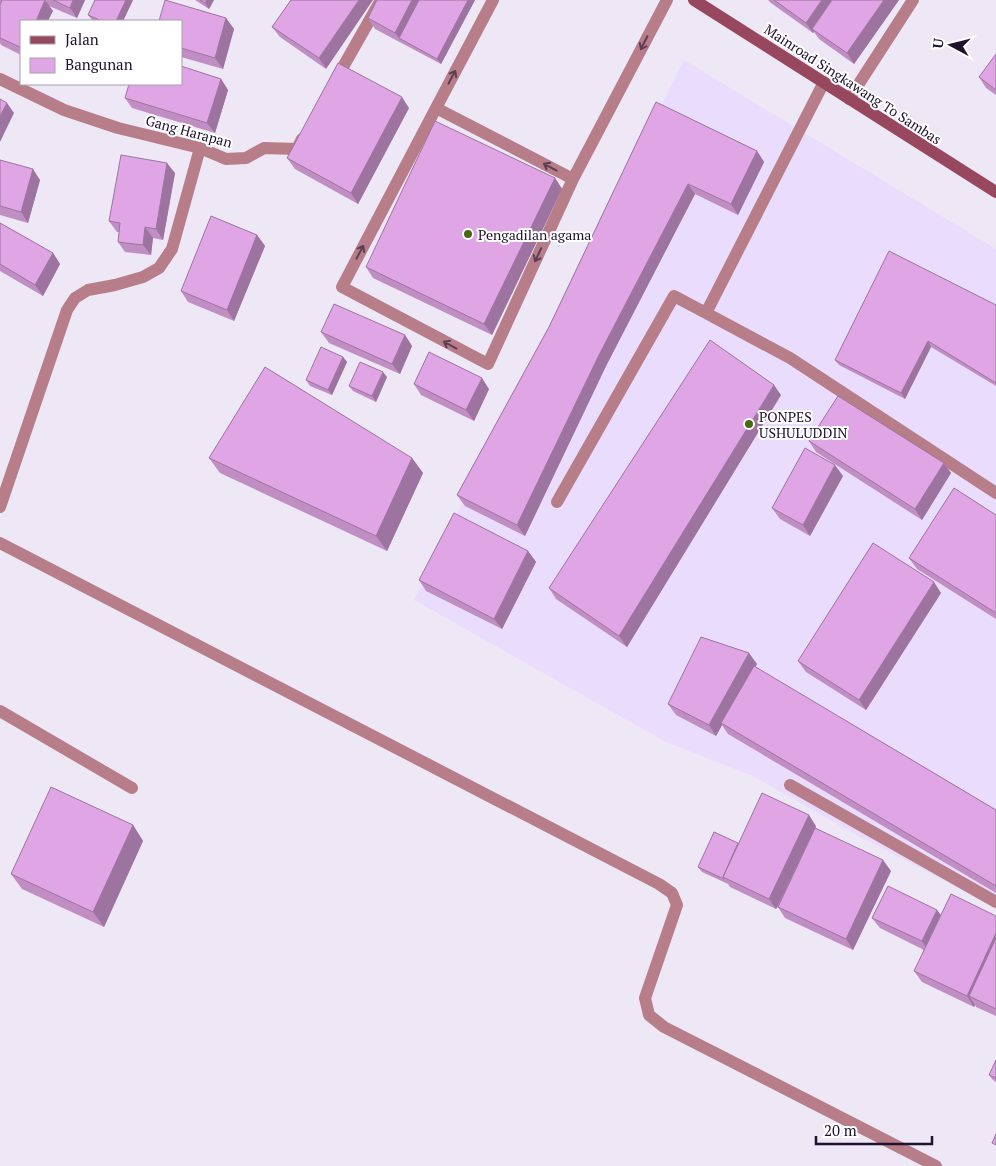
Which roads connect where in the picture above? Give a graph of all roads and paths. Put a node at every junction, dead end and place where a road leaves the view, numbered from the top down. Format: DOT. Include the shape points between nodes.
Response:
graph roads {
  1 [pos="380,0"];
  2 [pos="493,0"];
  3 [pos="667,0"];
  4 [pos="694,0"];
  5 [pos="913,0"];
  6 [pos="0,79"];
  7 [pos="824,82"];
  8 [pos="330,91"];
  9 [pos="849,99"];
  10 [pos="436,108"];
  11 [pos="306,132"];
  12 [pos="200,148"];
  13 [pos="573,179"];
  14 [pos="996,192"];
  15 [pos="706,313"];
  16 [pos="996,493"];
  17 [pos="557,502"];
  18 [pos="0,506"];
  19 [pos="0,543"];
  20 [pos="0,711"];
  21 [pos="790,785"];
  22 [pos="132,788"];
  23 [pos="996,902"];
  24 [pos="936,1166"];
  1 -- 8 [label="street"];
  10 -- 2 [label="street, one-way"];
  3 -- 13 [label="street, one-way"];
  4 -- 7 [label="street, Mainroad Singkawang To Sambas"];
  5 -- 9 [label="street"];
  6 -- 12 [label="street, Gang Harapan" via="89,119"];
  7 -- 9 [label="street, Mainroad Singkawang To Sambas"];
  7 -- 15 [label="street"];
  9 -- 14 [label="street, Mainroad Singkawang To Sambas"];
  13 -- 10 [label="street, one-way"];
  13 -- 10 [label="street, one-way" via="488,364 342,287"];
  11 -- 12 [label="street, Gang Harapan" via="297,149 264,148 246,158 226,160"];
  12 -- 18 [label="street" via="172,249 159,268 143,277 88,290 75,298 67,310"];
  15 -- 16 [label="street" via="790,358"];
  15 -- 17 [label="street" via="674,296"];
  19 -- 24 [label="street" via="666,888 677,905 646,998 649,1015 664,1027"];
  20 -- 22 [label="street"];
  21 -- 23 [label="street"];
}
